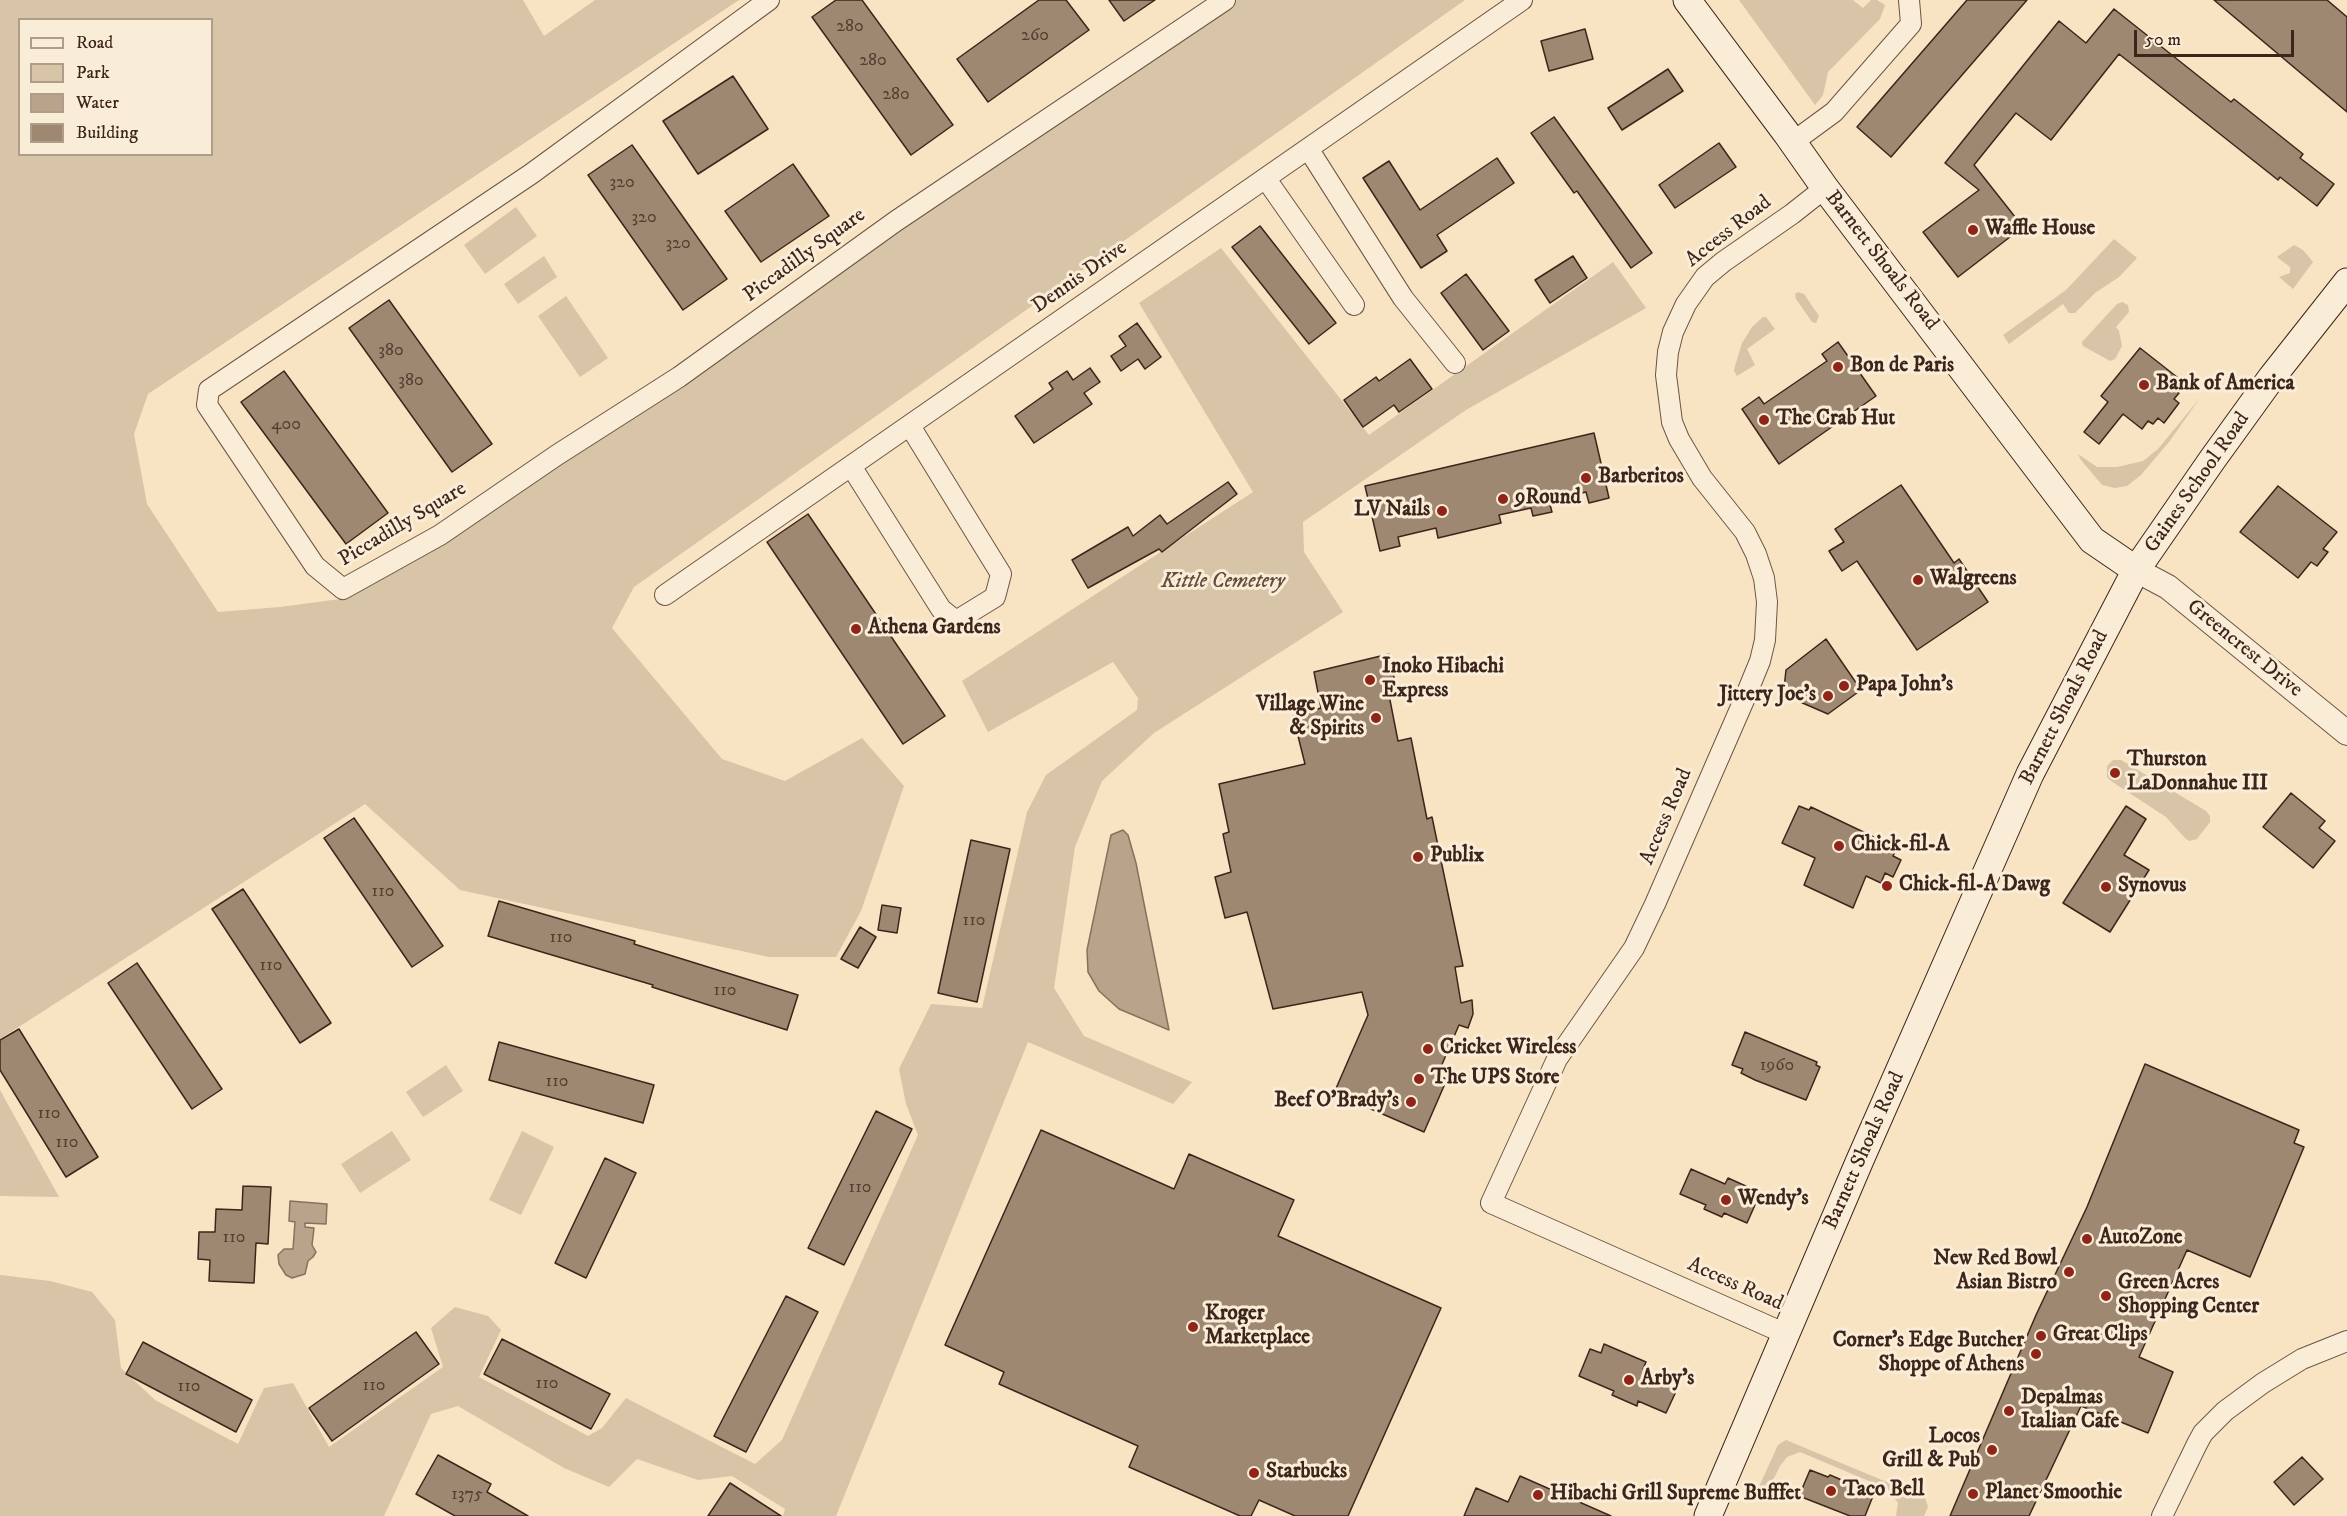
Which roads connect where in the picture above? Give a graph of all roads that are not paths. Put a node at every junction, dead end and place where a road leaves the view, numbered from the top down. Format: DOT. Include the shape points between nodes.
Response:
graph roads {
  1 [pos="768,0"];
  2 [pos="1225,0"];
  3 [pos="1522,0"];
  4 [pos="1687,0"];
  5 [pos="1909,0"];
  6 [pos="1793,142"];
  7 [pos="1309,150"];
  8 [pos="1266,179"];
  9 [pos="1825,188"];
  10 [pos="2347,282"];
  11 [pos="1354,305"];
  12 [pos="1455,363"];
  13 [pos="910,426"];
  14 [pos="851,466"];
  15 [pos="2136,570"];
  16 [pos="665,595"];
  17 [pos="2347,733"];
  18 [pos="1786,1334"];
  19 [pos="2347,1341"];
  20 [pos="1708,1516"];
  21 [pos="2162,1516"];
  1 -- 2 [label="street, Piccadilly Square" via="531,174 209,390 207,405 315,567 343,589 440,535 679,377 896,220"];
  3 -- 7 [label="street, Dennis Drive"];
  4 -- 6 [label="main road, Barnett Shoals Road"];
  5 -- 6 [label="street" via="1911,24 1834,112"];
  6 -- 9 [label="main road, Barnett Shoals Road"];
  7 -- 8 [label="street, Dennis Drive"];
  7 -- 12 [label="street" via="1403,298"];
  8 -- 11 [label="street"];
  8 -- 13 [label="street, Dennis Drive"];
  9 -- 15 [label="main road, Barnett Shoals Road" via="2092,540"];
  9 -- 18 [label="street, Access Road" via="1705,277 1673,332 1666,375 1672,422 1702,478 1745,532 1756,554 1767,602 1765,640 1741,707 1638,939 1557,1059 1491,1203"];
  10 -- 15 [label="main road, Gaines School Road" via="2272,377"];
  13 -- 14 [label="street, Dennis Drive"];
  13 -- 14 [label="street" via="1001,574 995,597 956,621 941,609"];
  14 -- 16 [label="street, Dennis Drive"];
  15 -- 17 [label="street, Greencrest Drive" via="2168,587"];
  15 -- 18 [label="main road, Barnett Shoals Road" via="2030,774"];
  18 -- 20 [label="main road, Barnett Shoals Road"];
  19 -- 21 [label="street" via="2302,1359 2225,1411 2197,1444"];
}
